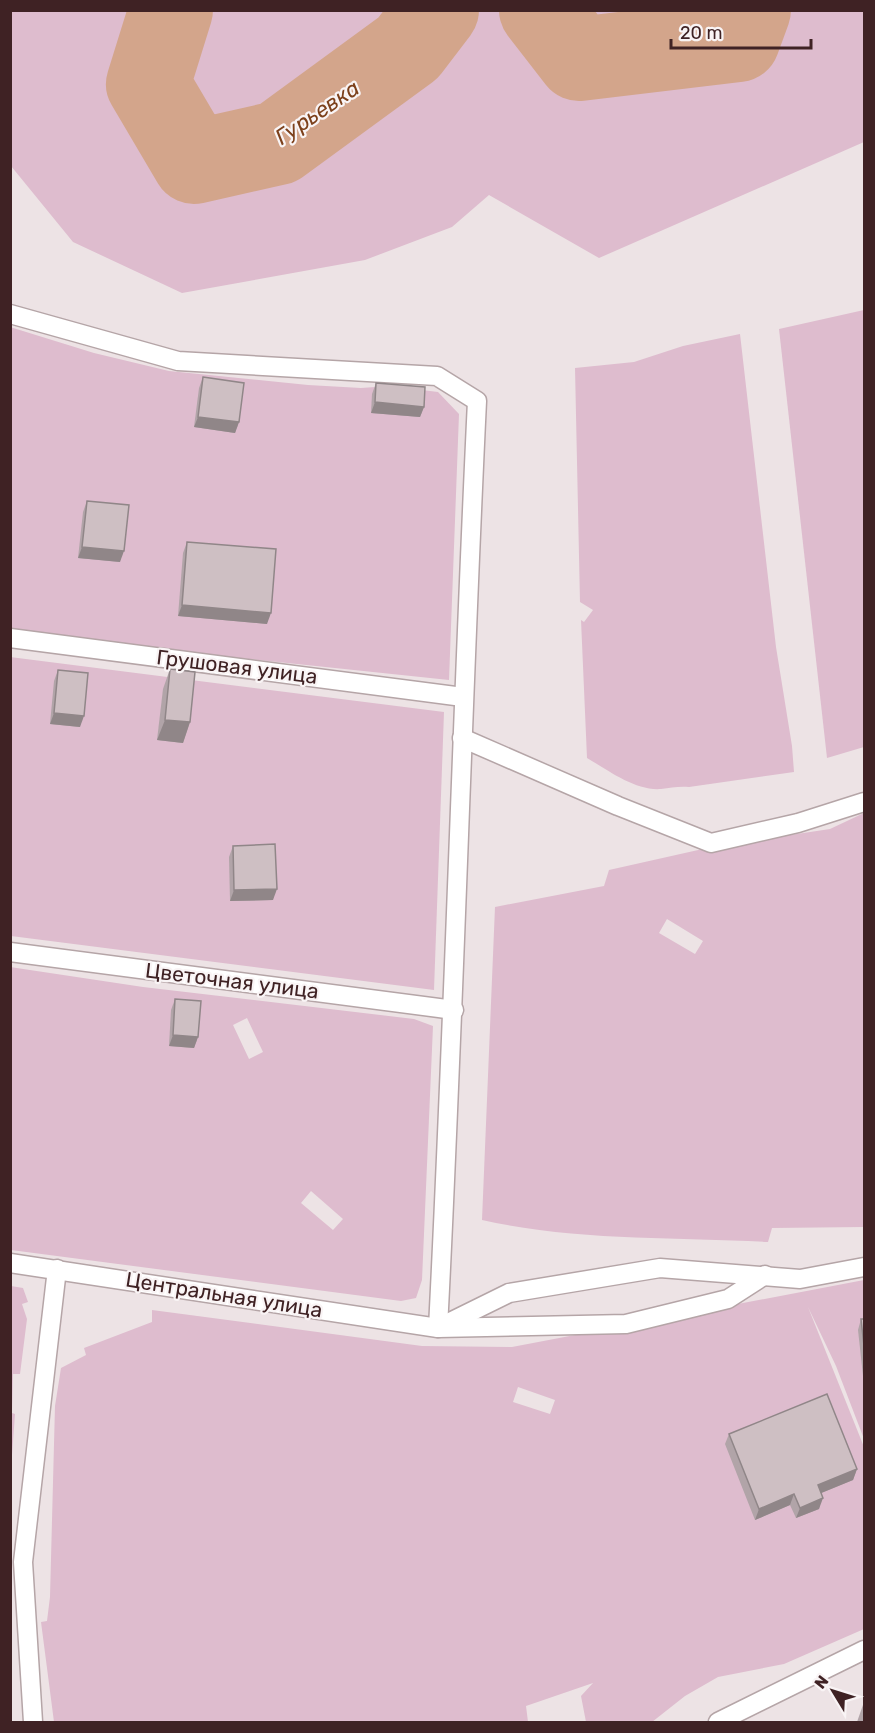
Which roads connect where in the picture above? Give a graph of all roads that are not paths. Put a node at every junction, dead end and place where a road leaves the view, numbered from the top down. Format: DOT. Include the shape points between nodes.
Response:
graph roads {
  1 [pos="10,314"];
  2 [pos="10,638"];
  3 [pos="463,697"];
  4 [pos="462,738"];
  5 [pos="864,802"];
  6 [pos="10,952"];
  7 [pos="454,1010"];
  8 [pos="10,1263"];
  9 [pos="864,1268"];
  10 [pos="57,1269"];
  11 [pos="765,1275"];
  12 [pos="438,1328"];
  13 [pos="17,1561"];
  14 [pos="864,1650"];
  15 [pos="33,1722"];
  16 [pos="718,1722"];
  1 -- 3 [label="street" via="178,361 436,376 477,401"];
  2 -- 3 [label="street, Грушовая улица"];
  3 -- 4 [label="street"];
  4 -- 5 [label="street" via="711,843 798,823"];
  4 -- 7 [label="street"];
  6 -- 7 [label="street, Цветочная улица"];
  7 -- 12 [label="street"];
  8 -- 10 [label="street, Центральная улица"];
  9 -- 11 [label="street" via="800,1279"];
  10 -- 12 [label="street, Центральная улица"];
  10 -- 13 [label="street"];
  11 -- 12 [label="street, Центральная улица" via="728,1299 626,1324"];
  11 -- 12 [label="street" via="660,1268 509,1293"];
  13 -- 15 [label="street"];
  14 -- 16 [label="street"];
}
